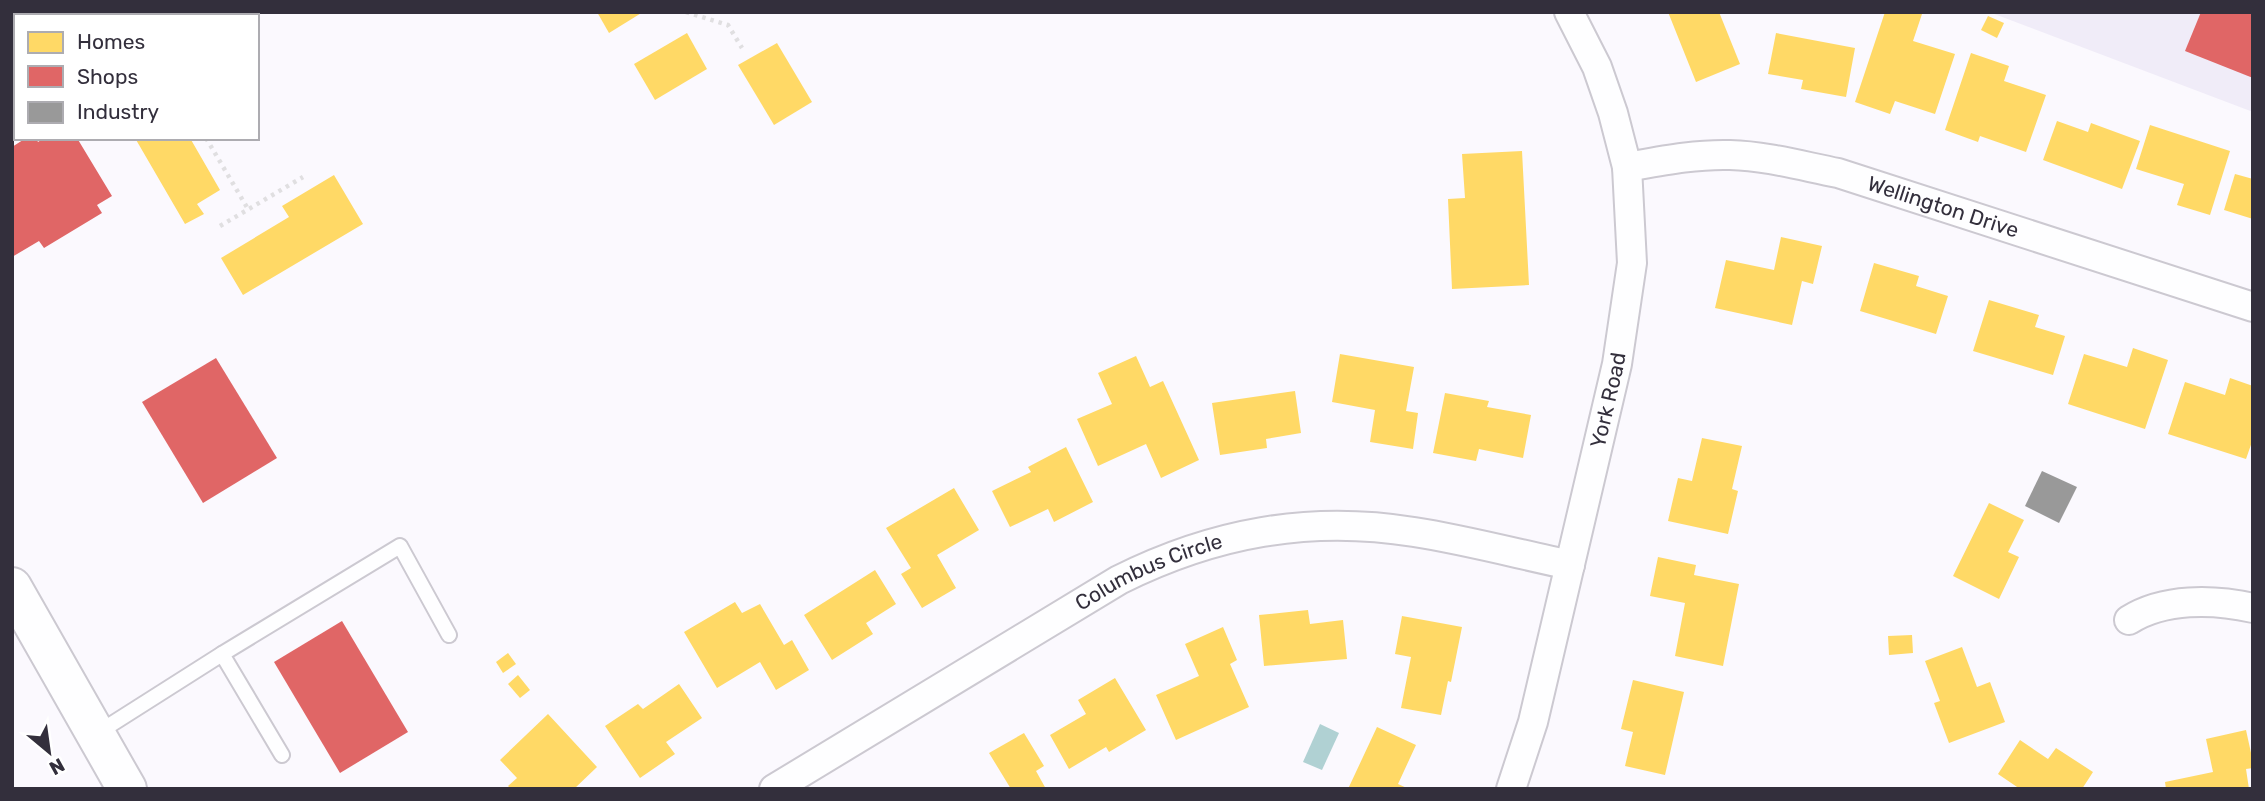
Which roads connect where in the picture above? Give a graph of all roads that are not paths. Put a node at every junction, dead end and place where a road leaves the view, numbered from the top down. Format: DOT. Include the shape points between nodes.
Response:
graph roads {
  1 [pos="1569,12"];
  2 [pos="1627,167"];
  3 [pos="2253,307"];
  4 [pos="1570,565"];
  5 [pos="12,587"];
  6 [pos="2253,608"];
  7 [pos="2129,620"];
  8 [pos="449,635"];
  9 [pos="222,654"];
  10 [pos="96,734"];
  11 [pos="282,755"];
  12 [pos="127,789"];
  13 [pos="774,789"];
  14 [pos="1511,789"];
  1 -- 2 [label="street, York Road" via="1597,66"];
  2 -- 3 [label="street, Wellington Drive" via="1729,155 1838,173"];
  2 -- 4 [label="street, York Road" via="1632,263 1617,364"];
  4 -- 13 [label="street, Columbus Circle" via="1413,531 1333,525 1238,535 1198,546 1119,580"];
  4 -- 14 [label="street, York Road" via="1533,723"];
  5 -- 10 [label="street"];
  6 -- 7 [label="street" via="2206,602 2176,604 2145,610"];
  8 -- 9 [label="lane" via="400,547"];
  9 -- 10 [label="lane"];
  9 -- 11 [label="lane"];
  10 -- 12 [label="street"];
}
